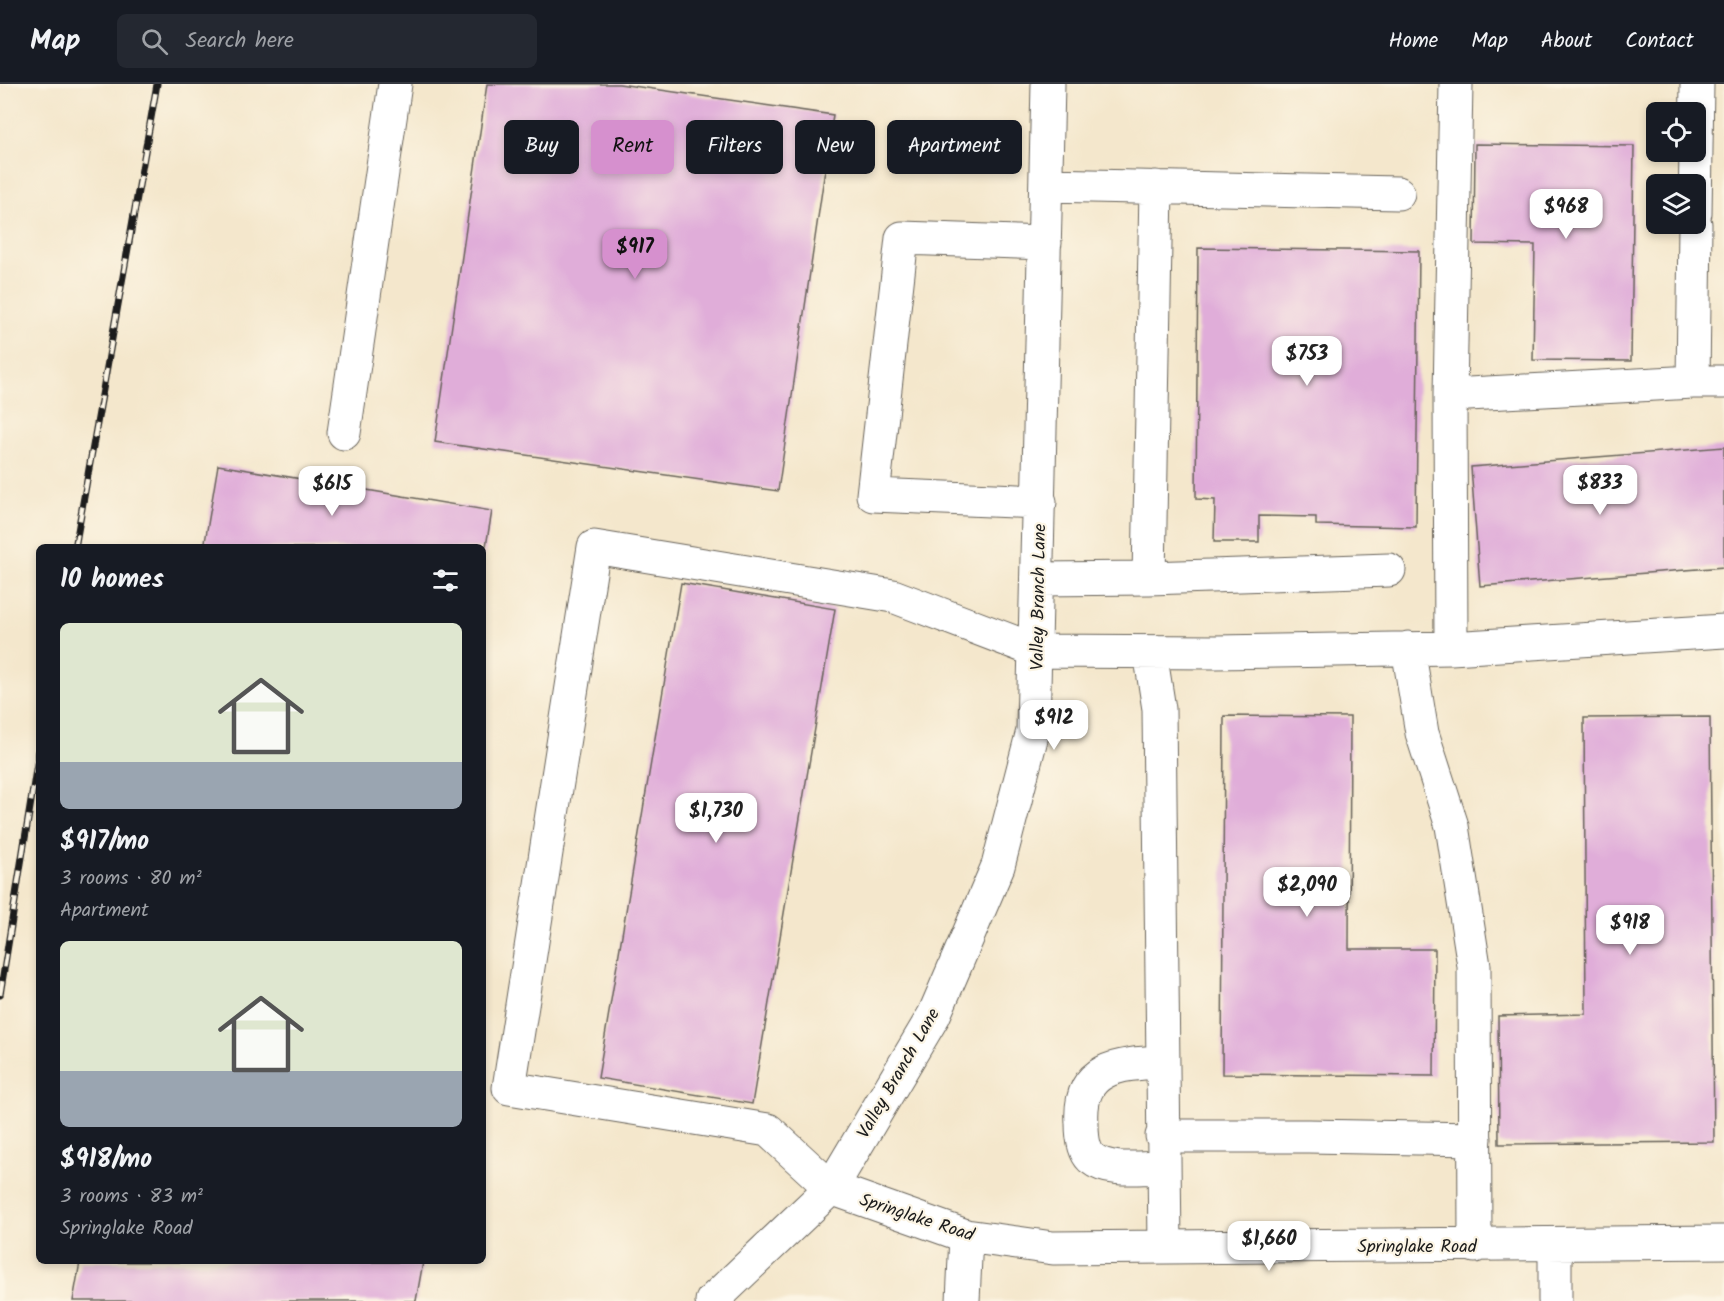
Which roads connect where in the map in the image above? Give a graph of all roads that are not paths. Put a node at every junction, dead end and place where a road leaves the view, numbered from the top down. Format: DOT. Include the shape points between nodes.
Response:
graph roads {
  1 [pos="395,84"];
  2 [pos="1048,84"];
  3 [pos="1456,84"];
  4 [pos="1697,84"];
  5 [pos="1696,174"];
  6 [pos="1047,184"];
  7 [pos="1156,187"];
  8 [pos="1398,193"];
  9 [pos="1696,234"];
  10 [pos="1045,243"];
  11 [pos="1708,382"];
  12 [pos="1450,394"];
  13 [pos="344,433"];
  14 [pos="1040,502"];
  15 [pos="1389,570"];
  16 [pos="1149,578"];
  17 [pos="1038,579"];
  18 [pos="1724,631"];
  19 [pos="1408,648"];
  20 [pos="1451,648"];
  21 [pos="1037,651"];
  22 [pos="1150,652"];
  23 [pos="1162,1062"];
  24 [pos="1475,1139"];
  25 [pos="1163,1151"];
  26 [pos="831,1188"];
  27 [pos="966,1236"];
  28 [pos="1724,1242"];
  29 [pos="1555,1245"];
  30 [pos="1475,1246"];
  31 [pos="1165,1247"];
  32 [pos="712,1301"];
  33 [pos="963,1301"];
  34 [pos="1555,1301"];
  1 -- 13 [label="street"];
  2 -- 6 [label="street, Valley Branch Lane"];
  3 -- 12 [label="street"];
  4 -- 5 [label="street"];
  6 -- 7 [label="street"];
  6 -- 10 [label="street, Valley Branch Lane"];
  7 -- 8 [label="street"];
  7 -- 16 [label="street"];
  9 -- 11 [label="street"];
  10 -- 14 [label="street, Valley Branch Lane"];
  10 -- 14 [label="street" via="902,238 873,495"];
  11 -- 12 [label="street"];
  12 -- 20 [label="street"];
  14 -- 17 [label="street, Valley Branch Lane"];
  15 -- 16 [label="street"];
  16 -- 17 [label="street"];
  17 -- 21 [label="street, Valley Branch Lane"];
  18 -- 20 [label="street"];
  19 -- 20 [label="street"];
  19 -- 22 [label="street"];
  19 -- 24 [label="street" via="1422,733 1452,826 1474,966"];
  21 -- 22 [label="street"];
  21 -- 26 [label="street, Valley Branch Lane" via="1034,731 998,866 934,1015"];
  21 -- 26 [label="street" via="893,596 594,547 509,1088 768,1130"];
  22 -- 23 [label="street" via="1159,709"];
  23 -- 25 [label="street"];
  23 -- 25 [label="street" via="1114,1067 1098,1077 1086,1088 1081,1120 1083,1142 1091,1157 1106,1164 1120,1168"];
  24 -- 25 [label="street" via="1308,1136"];
  24 -- 30 [label="street"];
  25 -- 31 [label="street"];
  26 -- 27 [label="street, Springlake Road"];
  26 -- 32 [label="street, Valley Branch Lane"];
  27 -- 31 [label="street, Springlake Road" via="1053,1248"];
  27 -- 33 [label="street"];
  28 -- 29 [label="street, Springlake Road"];
  29 -- 30 [label="street, Springlake Road"];
  29 -- 34 [label="street"];
  30 -- 31 [label="street, Springlake Road"];
}
